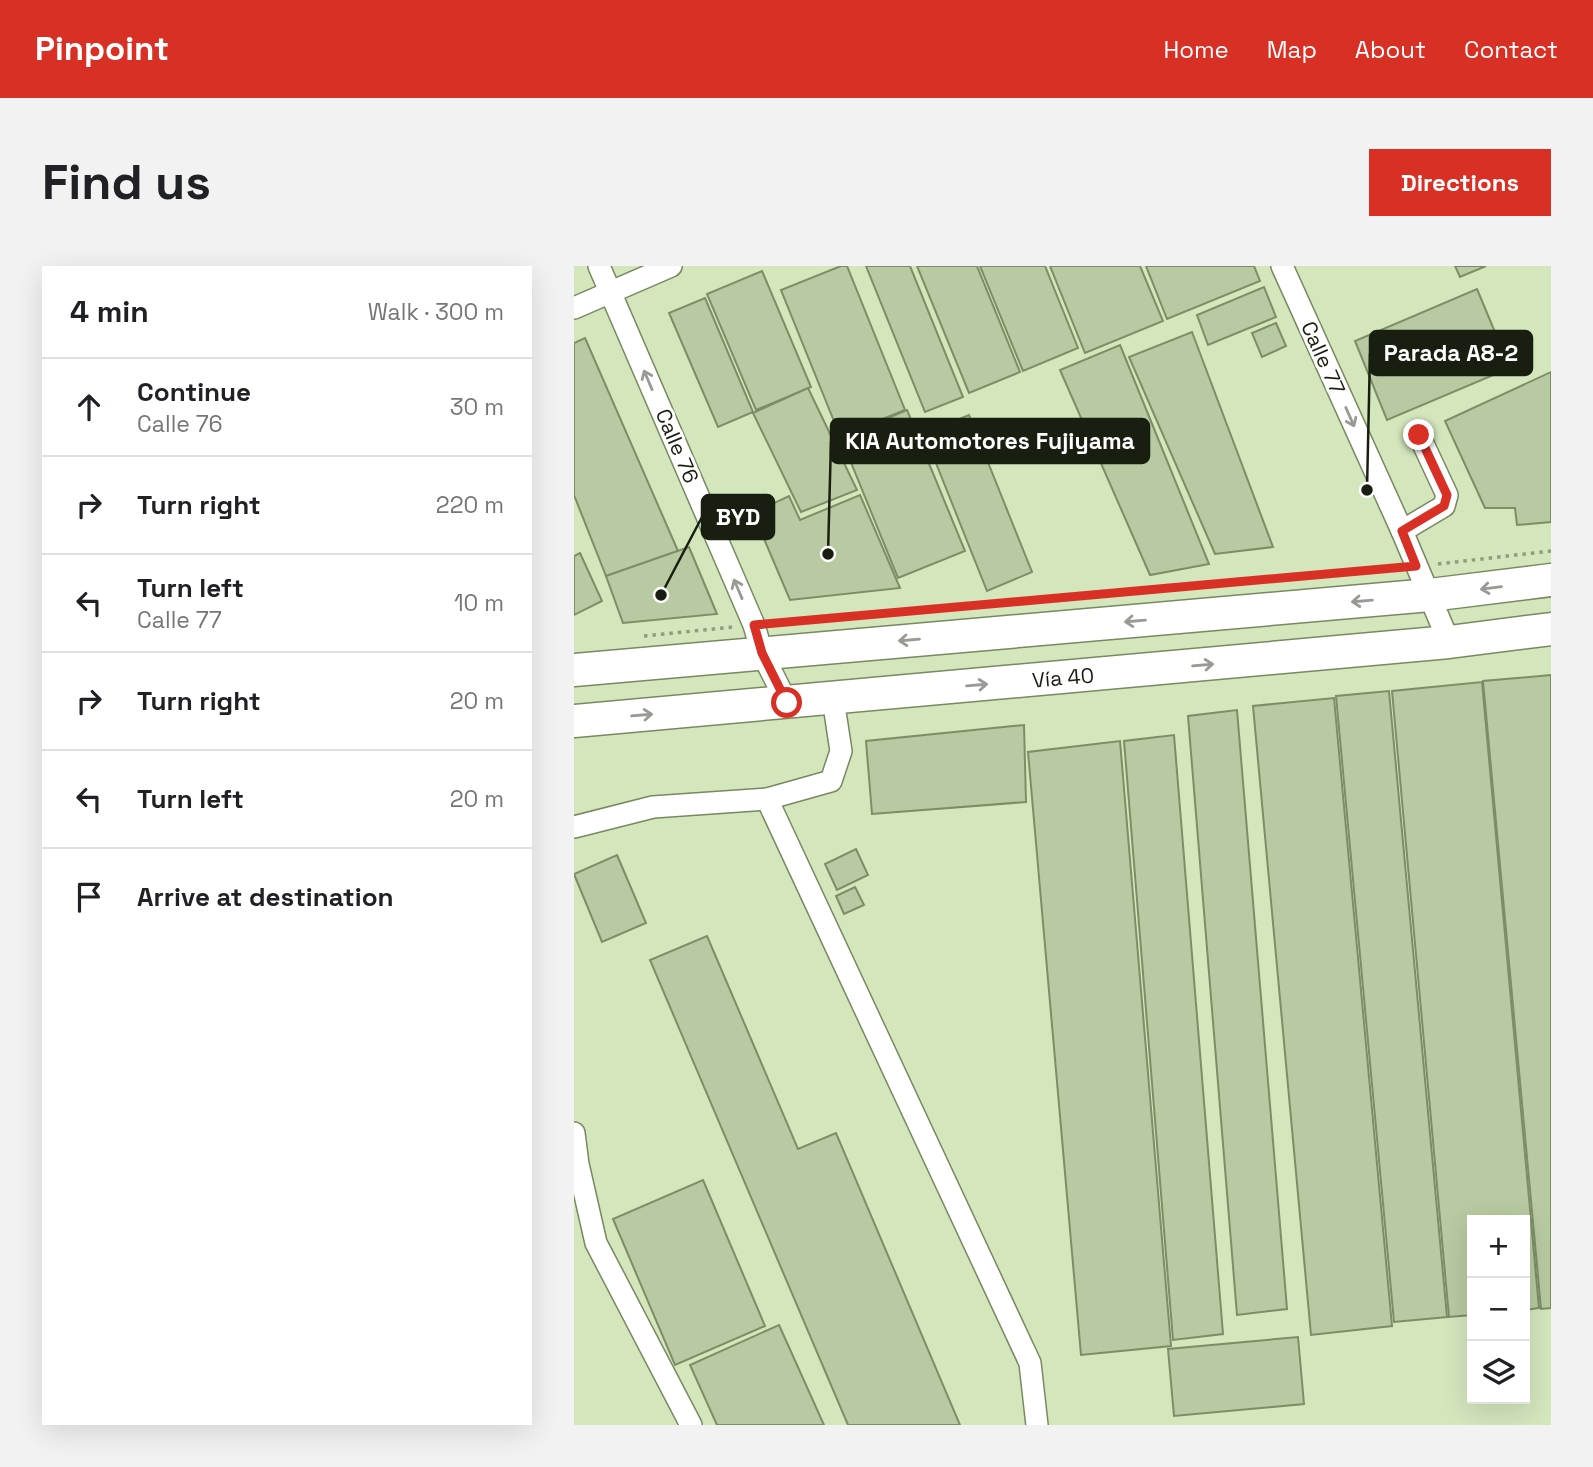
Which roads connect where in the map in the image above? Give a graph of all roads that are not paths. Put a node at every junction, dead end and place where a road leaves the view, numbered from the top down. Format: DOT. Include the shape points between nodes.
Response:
graph roads {
  1 [pos="598,266"];
  2 [pos="671,266"];
  3 [pos="1282,266"];
  4 [pos="611,292"];
  5 [pos="574,308"];
  6 [pos="1419,435"];
  7 [pos="1402,531"];
  8 [pos="1551,580"];
  9 [pos="1430,595"];
  10 [pos="1551,629"];
  11 [pos="758,639"];
  12 [pos="1449,642"];
  13 [pos="574,670"];
  14 [pos="833,699"];
  15 [pos="787,703"];
  16 [pos="574,721"];
  17 [pos="767,799"];
  18 [pos="574,827"];
  19 [pos="574,1133"];
  20 [pos="576,1165"];
  21 [pos="691,1425"];
  22 [pos="1037,1425"];
  1 -- 4 [label="street, Calle 76"];
  2 -- 4 [label="street"];
  3 -- 7 [label="street, Calle 77, one-way"];
  4 -- 5 [label="street"];
  11 -- 4 [label="street, Calle 76, one-way"];
  6 -- 7 [label="street" via="1447,495 1444,506"];
  7 -- 9 [label="street, Calle 77"];
  8 -- 9 [label="highway, one-way"];
  9 -- 11 [label="highway, one-way"];
  9 -- 12 [label="street, Calle 77"];
  10 -- 12 [label="highway, Vía 40"];
  11 -- 13 [label="highway"];
  11 -- 15 [label="street, Calle 76"];
  14 -- 12 [label="highway, Vía 40, one-way"];
  14 -- 15 [label="highway, Vía 40"];
  14 -- 17 [label="street" via="841,751 831,781"];
  16 -- 15 [label="highway, Vía 40, one-way"];
  17 -- 18 [label="street" via="653,807"];
  17 -- 22 [label="street" via="1030,1363"];
  19 -- 20 [label="street"];
  20 -- 21 [label="street" via="596,1243"];
}
